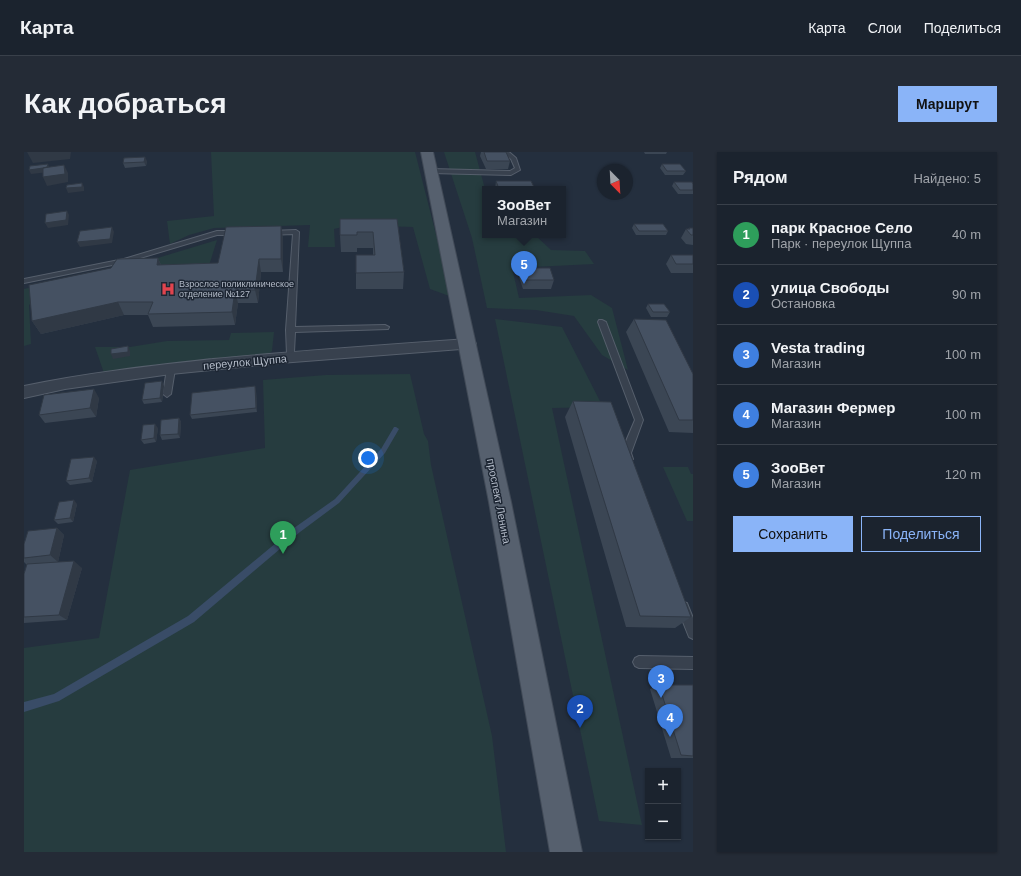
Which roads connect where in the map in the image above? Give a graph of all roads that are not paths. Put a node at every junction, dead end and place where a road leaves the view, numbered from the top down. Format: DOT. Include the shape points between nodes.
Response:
graph roads {
  1 [pos="426,152"];
  2 [pos="506,152"];
  3 [pos="431,171"];
  4 [pos="249,233"];
  5 [pos="265,233"];
  6 [pos="24,281"];
  7 [pos="602,322"];
  8 [pos="385,327"];
  9 [pos="290,330"];
  10 [pos="468,344"];
  11 [pos="290,352"];
  12 [pos="171,369"];
  13 [pos="24,390"];
  14 [pos="167,394"];
  15 [pos="633,471"];
  16 [pos="679,596"];
  17 [pos="693,633"];
  18 [pos="639,662"];
  19 [pos="693,663"];
  20 [pos="566,852"];
  1 -- 3 [label="main road, проспект Ленина"];
  2 -- 3 [label="lane" via="513,158 518,169 515,172"];
  3 -- 10 [label="main road, проспект Ленина"];
  4 -- 6 [label="lane" via="217,233 125,261"];
  5 -- 9 [label="lane" via="296,232"];
  7 -- 15 [label="lane" via="639,420 626,453"];
  8 -- 9 [label="lane"];
  9 -- 11 [label="lane"];
  10 -- 12 [label="street, переулок Щуппа"];
  10 -- 20 [label="main road, проспект Ленина" via="545,731"];
  12 -- 13 [label="street, переулок Щуппа"];
  12 -- 14 [label="lane"];
  16 -- 17 [label="lane"];
  18 -- 19 [label="lane"];
}
